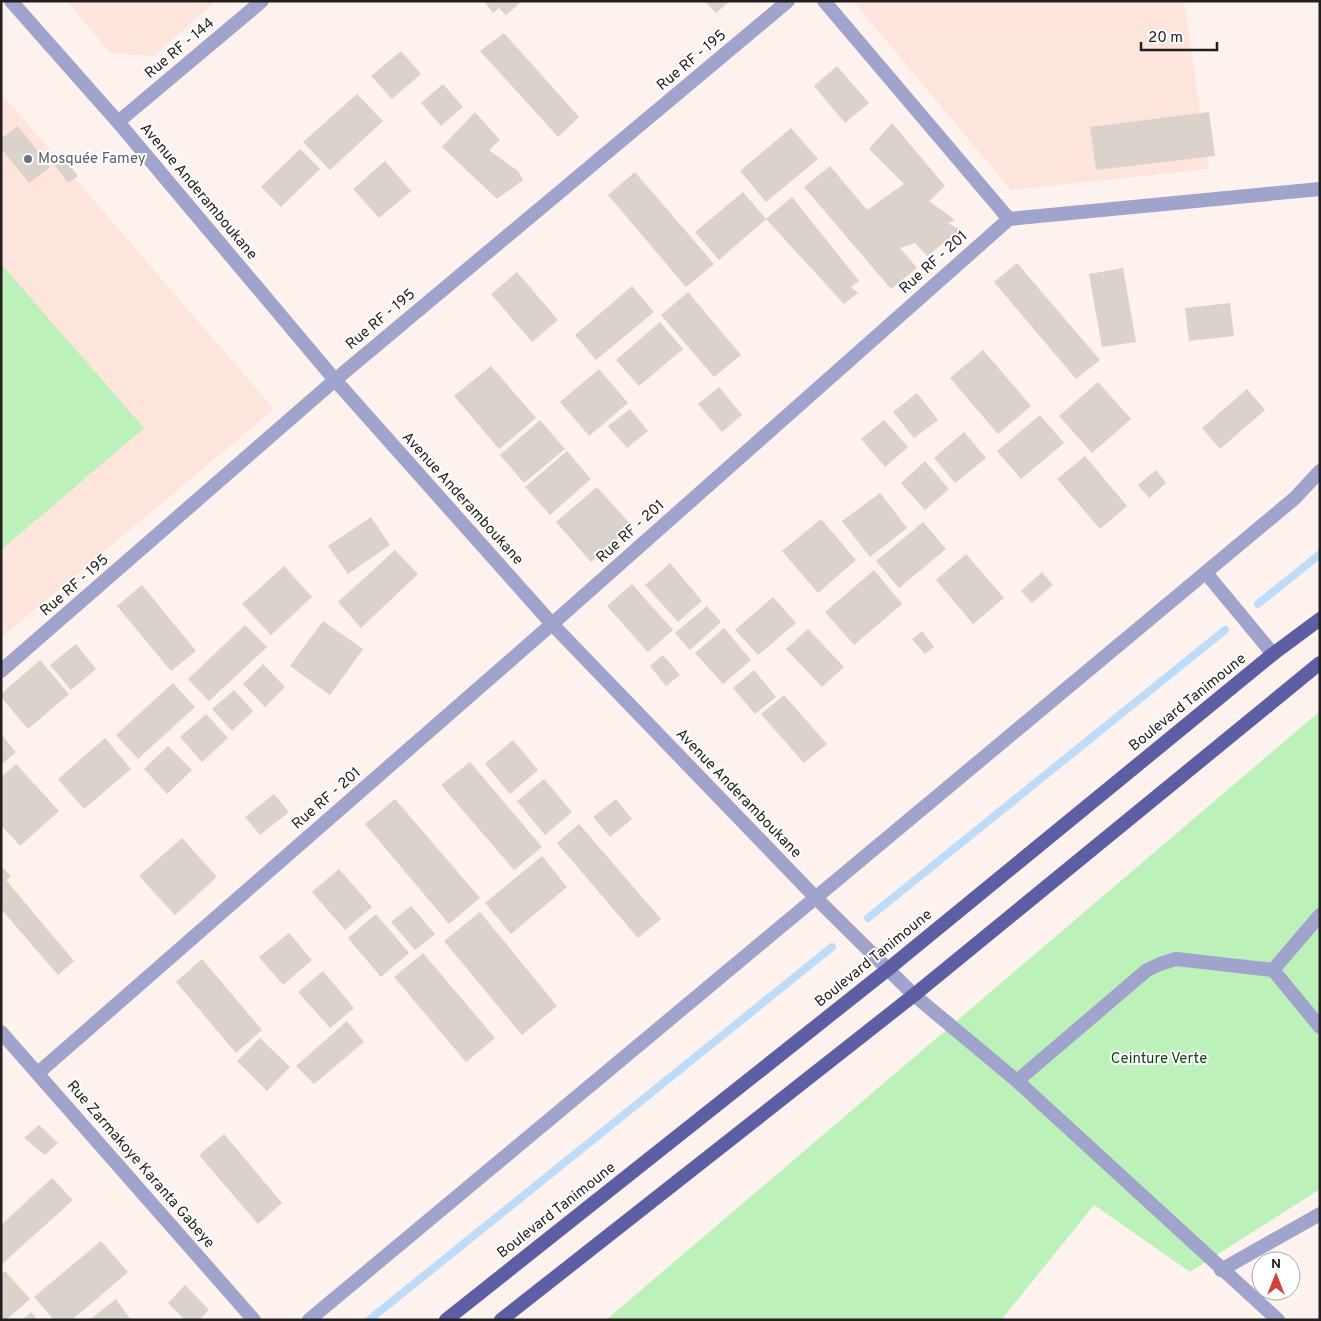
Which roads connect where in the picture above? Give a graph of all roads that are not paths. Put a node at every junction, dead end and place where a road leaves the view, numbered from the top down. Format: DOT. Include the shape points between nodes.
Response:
graph roads {
  1 [pos="11,1"];
  2 [pos="262,1"];
  3 [pos="788,1"];
  4 [pos="824,1"];
  5 [pos="118,122"];
  6 [pos="1320,189"];
  7 [pos="1009,219"];
  8 [pos="335,380"];
  9 [pos="1320,471"];
  10 [pos="1206,573"];
  11 [pos="1320,619"];
  12 [pos="552,624"];
  13 [pos="1273,654"];
  14 [pos="1320,663"];
  15 [pos="1,671"];
  16 [pos="816,898"];
  17 [pos="1320,914"];
  18 [pos="887,970"];
  19 [pos="1273,970"];
  20 [pos="914,994"];
  21 [pos="1320,1027"];
  22 [pos="1,1032"];
  23 [pos="38,1073"];
  24 [pos="1017,1081"];
  25 [pos="1320,1214"];
  26 [pos="1221,1270"];
  27 [pos="254,1320"];
  28 [pos="309,1320"];
  29 [pos="446,1320"];
  30 [pos="501,1320"];
  31 [pos="1278,1320"];
  1 -- 5 [label="street, Avenue Anderamboukane"];
  2 -- 5 [label="street, Rue RF - 144"];
  3 -- 8 [label="street, Rue RF - 195"];
  4 -- 7 [label="street"];
  5 -- 8 [label="street, Avenue Anderamboukane"];
  6 -- 7 [label="street"];
  7 -- 12 [label="street, Rue RF - 201"];
  8 -- 12 [label="street, Avenue Anderamboukane"];
  8 -- 15 [label="street, Rue RF - 195"];
  9 -- 10 [label="street" via="1295,498"];
  10 -- 13 [label="street"];
  10 -- 16 [label="street"];
  11 -- 13 [label="main road, Boulevard Tanimoune"];
  12 -- 16 [label="street, Avenue Anderamboukane"];
  12 -- 23 [label="street, Rue RF - 201"];
  13 -- 18 [label="main road, Boulevard Tanimoune"];
  14 -- 20 [label="main road"];
  16 -- 18 [label="street, Avenue Anderamboukane"];
  16 -- 28 [label="street"];
  17 -- 19 [label="street"];
  18 -- 20 [label="street, Avenue Anderamboukane"];
  18 -- 29 [label="main road, Boulevard Tanimoune"];
  19 -- 21 [label="street"];
  19 -- 24 [label="street" via="1176,960 1160,964 1147,970"];
  20 -- 24 [label="street, Avenue Anderamboukane"];
  20 -- 30 [label="main road"];
  22 -- 23 [label="street, Rue Zarmakoye Karanta Gabeye"];
  23 -- 27 [label="street, Rue Zarmakoye Karanta Gabeye"];
  24 -- 26 [label="street, Avenue Anderamboukane"];
  25 -- 26 [label="street"];
  26 -- 31 [label="street, Avenue Anderamboukane"];
}
